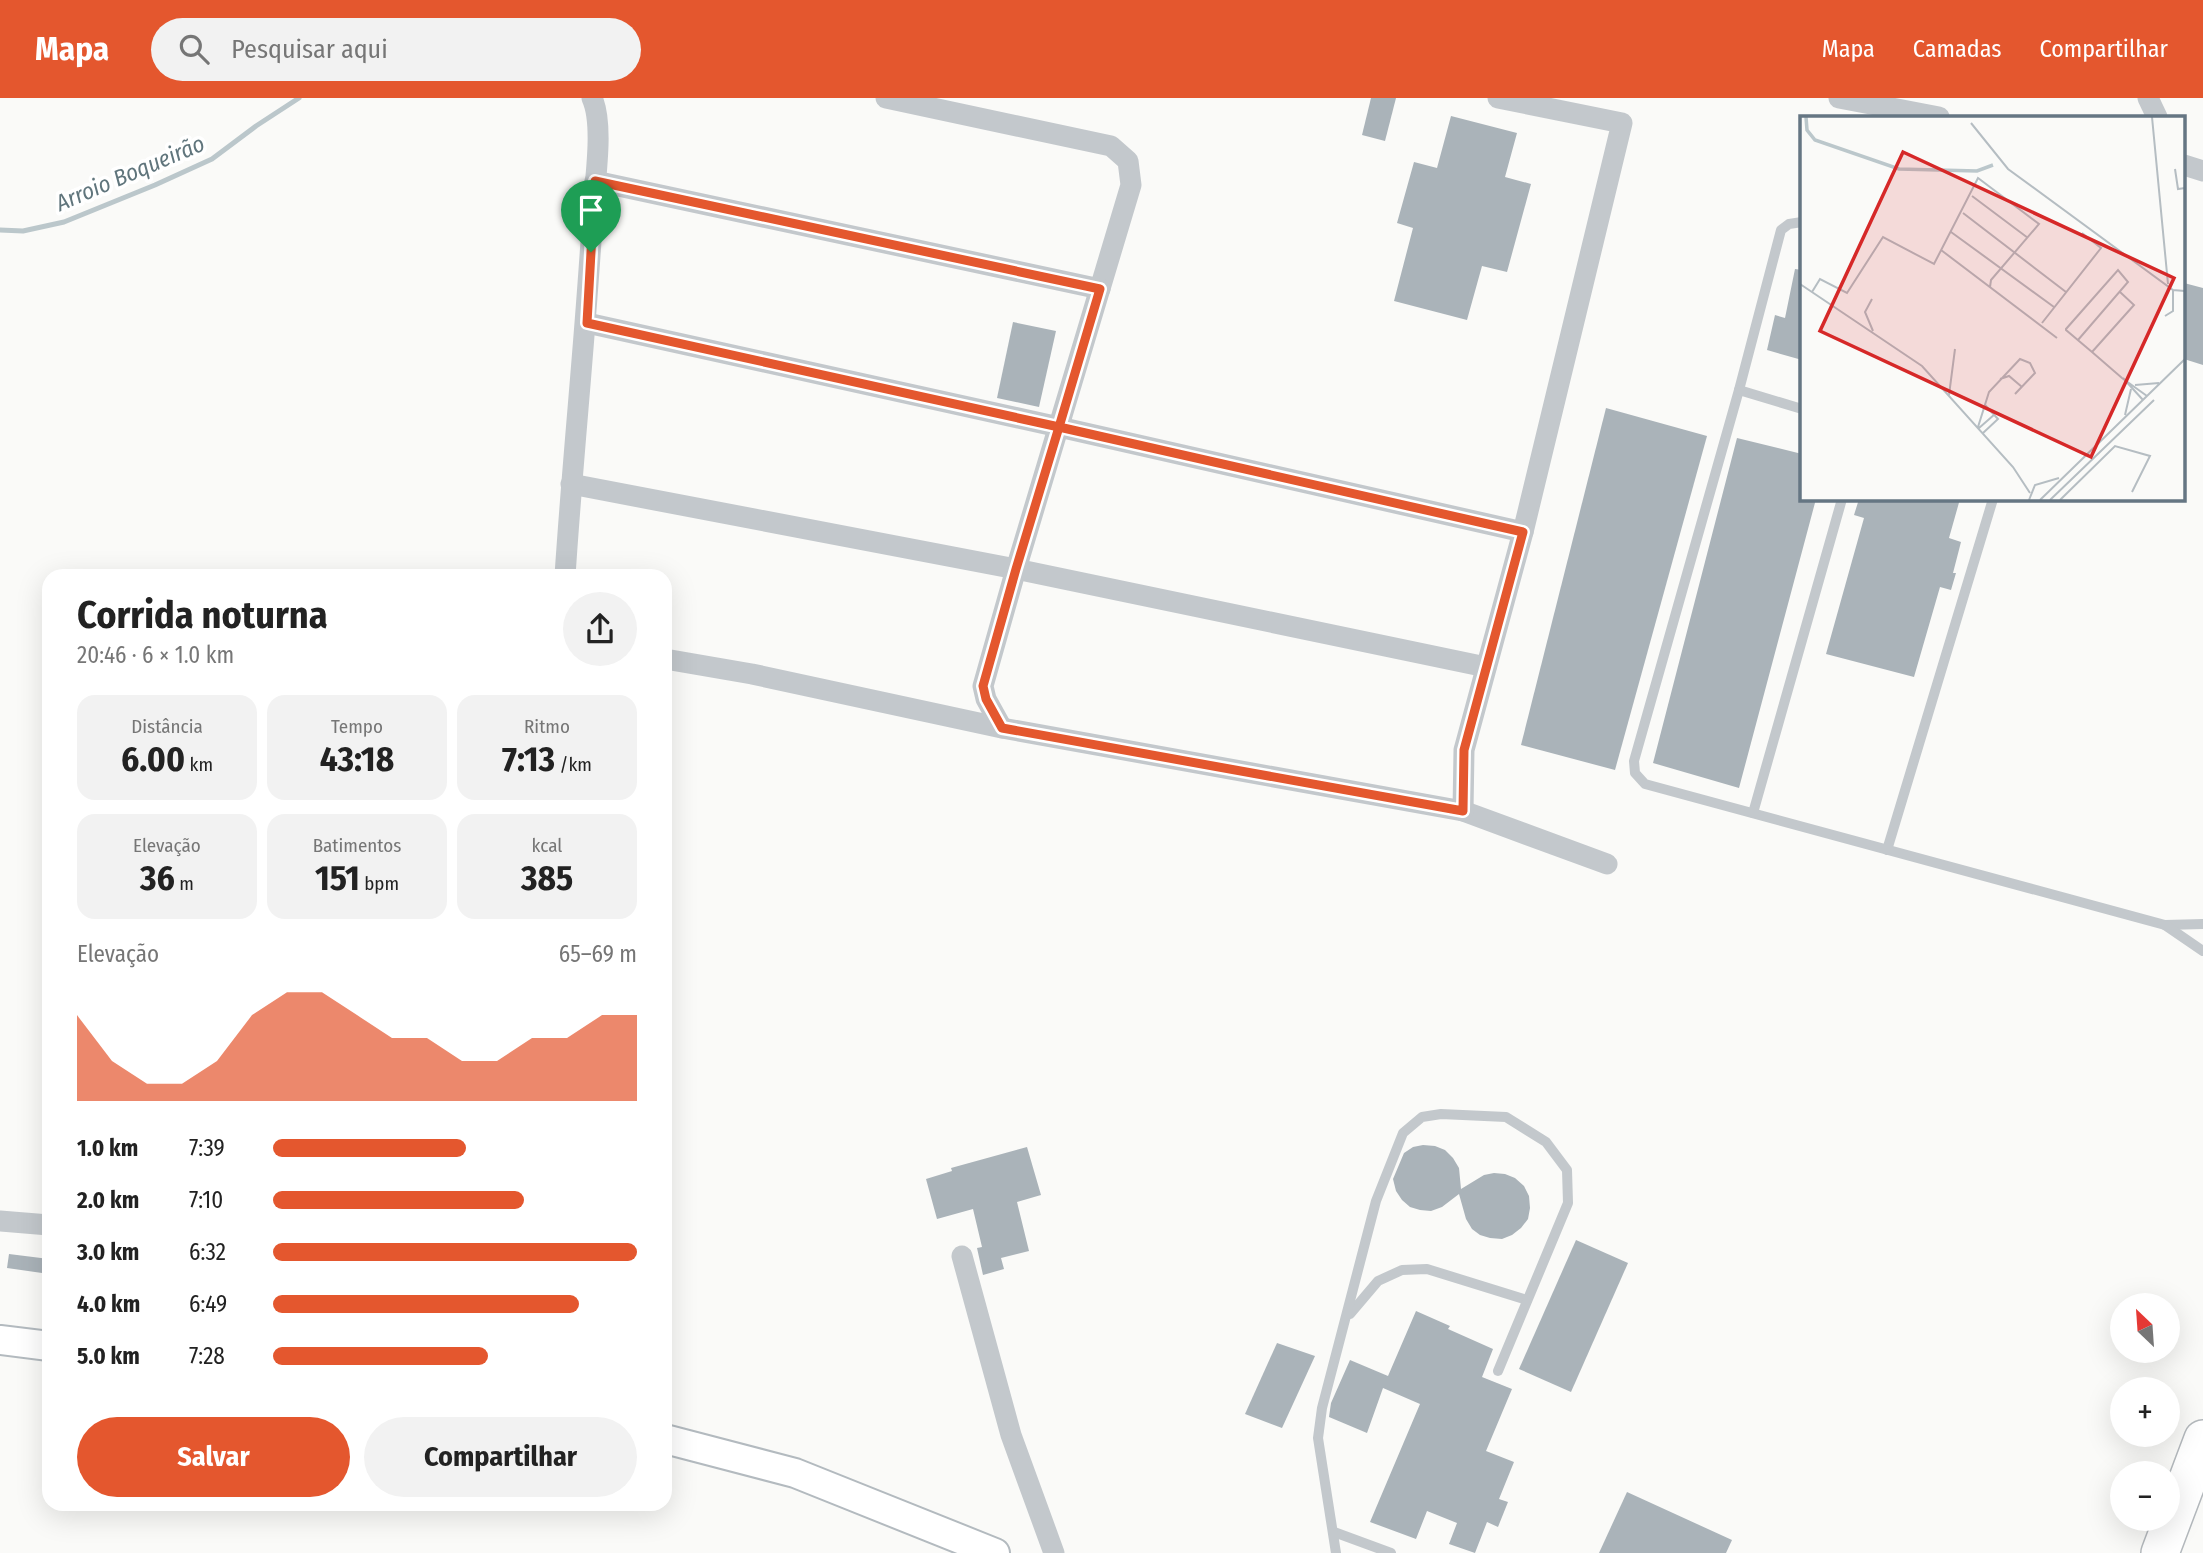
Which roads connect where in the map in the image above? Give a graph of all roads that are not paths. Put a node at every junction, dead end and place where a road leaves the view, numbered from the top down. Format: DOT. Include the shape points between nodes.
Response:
graph roads {
  1 [pos="592,98"];
  2 [pos="886,98"];
  3 [pos="1498,98"];
  4 [pos="1839,98"];
  5 [pos="2148,98"];
  6 [pos="1934,116"];
  7 [pos="2157,116"];
  8 [pos="2186,166"];
  9 [pos="2203,171"];
  10 [pos="595,181"];
  11 [pos="1800,222"];
  12 [pos="1100,289"];
  13 [pos="587,323"];
  14 [pos="1739,390"];
  15 [pos="1800,408"];
  16 [pos="1059,427"];
  17 [pos="571,484"];
  18 [pos="1842,500"];
  19 [pos="1993,500"];
  20 [pos="1523,532"];
  21 [pos="565,569"];
  22 [pos="1016,569"];
  23 [pos="672,660"];
  24 [pos="1486,667"];
  25 [pos="1002,728"];
  26 [pos="1463,811"];
  27 [pos="1753,813"];
  28 [pos="1887,850"];
  29 [pos="1607,864"];
  30 [pos="2203,924"];
  31 [pos="2165,925"];
  32 [pos="2203,951"];
  33 [pos="0,1221"];
  34 [pos="42,1224"];
  35 [pos="962,1256"];
  36 [pos="1527,1300"];
  37 [pos="1347,1317"];
  38 [pos="0,1340"];
  39 [pos="42,1345"];
  40 [pos="1498,1371"];
  41 [pos="2203,1439"];
  42 [pos="672,1441"];
  43 [pos="1334,1532"];
  44 [pos="995,1553"];
  45 [pos="1054,1553"];
  46 [pos="1336,1553"];
  47 [pos="1391,1553"];
  48 [pos="2160,1553"];
  1 -- 10 [label="street" via="598,131"];
  2 -- 12 [label="street" via="1111,146 1128,161 1131,185"];
  3 -- 20 [label="street" via="1622,123"];
  4 -- 6 [label="street"];
  5 -- 7 [label="street"];
  8 -- 9 [label="street"];
  10 -- 12 [label="street"];
  10 -- 13 [label="street"];
  11 -- 14 [label="lane" via="1781,230"];
  12 -- 16 [label="street"];
  13 -- 16 [label="street"];
  13 -- 17 [label="street"];
  14 -- 15 [label="lane"];
  14 -- 27 [label="lane" via="1634,761 1635,773 1646,784"];
  16 -- 20 [label="street"];
  16 -- 22 [label="street"];
  17 -- 21 [label="street"];
  17 -- 22 [label="street"];
  18 -- 27 [label="lane"];
  19 -- 28 [label="lane"];
  20 -- 24 [label="street"];
  22 -- 24 [label="street"];
  22 -- 25 [label="street" via="983,686"];
  23 -- 25 [label="street"];
  24 -- 26 [label="street" via="1464,750"];
  25 -- 26 [label="street"];
  26 -- 29 [label="street"];
  27 -- 28 [label="lane"];
  28 -- 31 [label="lane"];
  30 -- 31 [label="lane"];
  31 -- 32 [label="lane"];
  33 -- 34 [label="street"];
  35 -- 45 [label="street" via="1011,1435"];
  36 -- 37 [label="lane" via="1427,1269 1402,1270 1378,1281"];
  36 -- 37 [label="lane" via="1568,1203 1567,1170 1546,1142 1506,1117 1440,1114 1422,1117 1403,1133 1376,1201"];
  36 -- 40 [label="lane"];
  37 -- 43 [label="lane" via="1318,1438"];
  38 -- 39 [label="main road"];
  41 -- 48 [label="highway"];
  42 -- 44 [label="main road" via="795,1473"];
  43 -- 46 [label="lane"];
  43 -- 47 [label="lane"];
}
